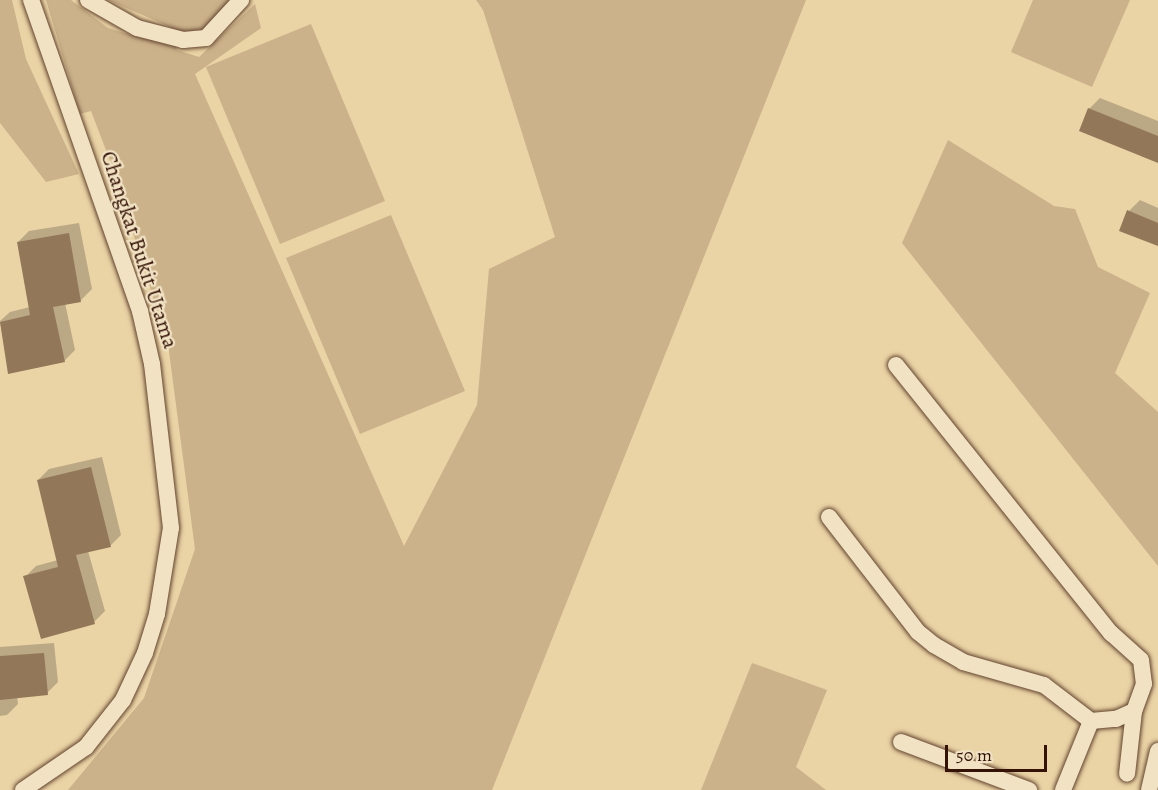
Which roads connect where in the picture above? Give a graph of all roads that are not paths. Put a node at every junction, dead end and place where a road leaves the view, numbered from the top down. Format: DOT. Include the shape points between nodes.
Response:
graph roads {
  1 [pos="31,0"];
  2 [pos="88,0"];
  3 [pos="242,0"];
  4 [pos="896,365"];
  5 [pos="829,517"];
  6 [pos="1134,711"];
  7 [pos="1091,722"];
  8 [pos="901,742"];
  9 [pos="1158,751"];
  10 [pos="1127,774"];
  11 [pos="23,790"];
  12 [pos="1029,790"];
  13 [pos="1063,790"];
  14 [pos="1149,790"];
  1 -- 11 [label="street, Changkat Bukit Utama" via="140,311 152,364 171,528 157,614 145,653 123,700 86,747"];
  2 -- 3 [label="street" via="137,28 183,40 206,38"];
  4 -- 6 [label="street" via="1111,633 1141,660 1144,684"];
  5 -- 7 [label="street" via="918,632 934,645 963,662 1044,685"];
  6 -- 7 [label="street" via="1116,719"];
  6 -- 10 [label="street"];
  7 -- 13 [label="street"];
  8 -- 12 [label="street"];
  9 -- 14 [label="street"];
}
